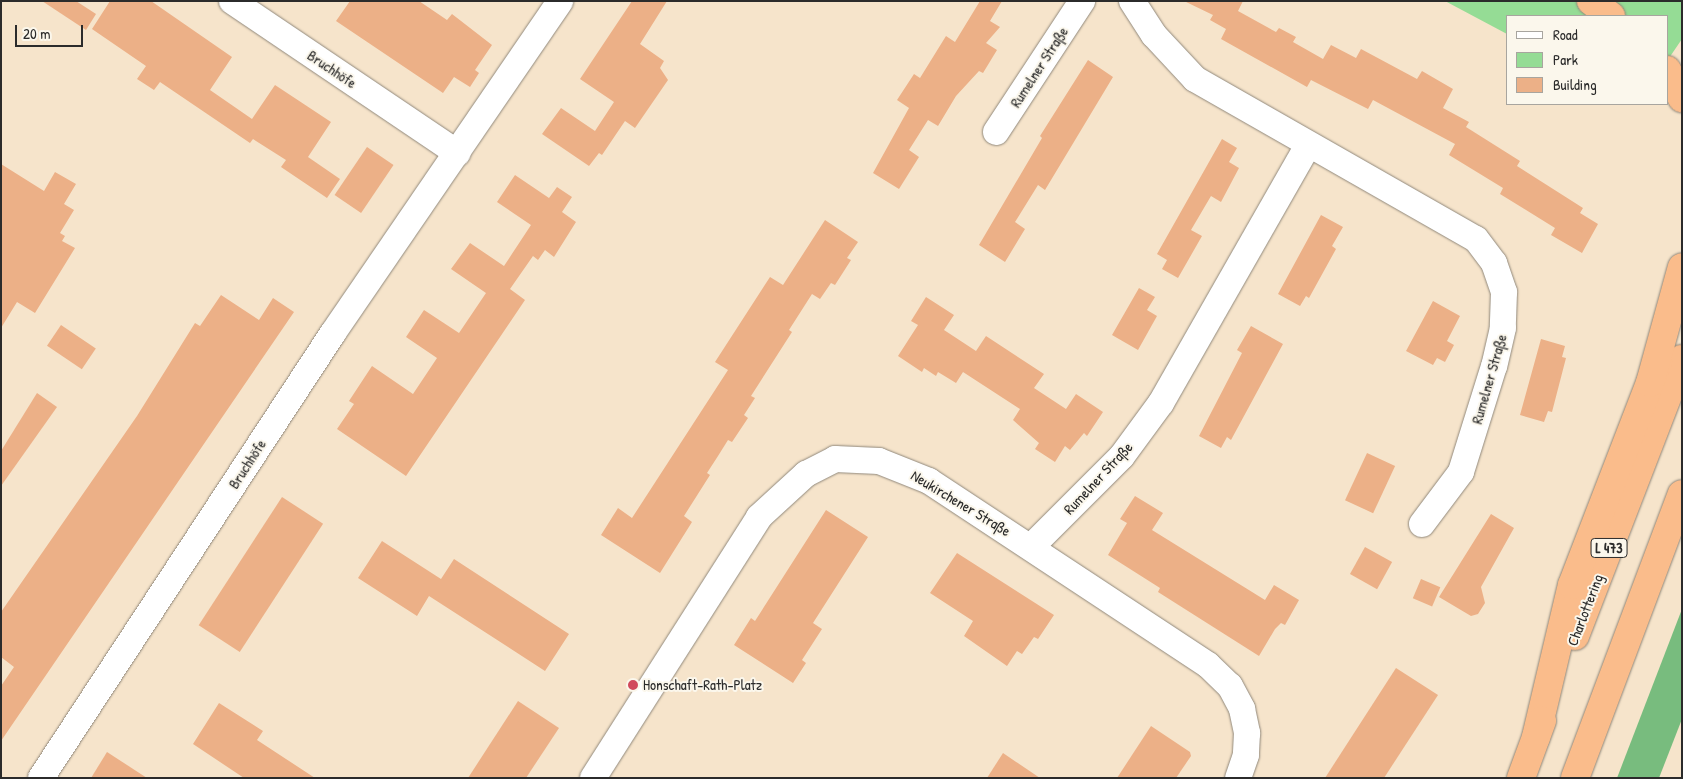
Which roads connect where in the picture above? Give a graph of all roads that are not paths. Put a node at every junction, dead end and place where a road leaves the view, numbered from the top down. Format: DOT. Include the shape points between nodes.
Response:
graph roads {
  1 [pos="232,1"];
  2 [pos="560,1"];
  3 [pos="1082,1"];
  4 [pos="1132,1"];
  5 [pos="1591,1"];
  6 [pos="1610,15"];
  7 [pos="1668,72"];
  8 [pos="1682,98"];
  9 [pos="996,132"];
  10 [pos="1308,146"];
  11 [pos="457,153"];
  12 [pos="1682,266"];
  13 [pos="1682,298"];
  14 [pos="1682,359"];
  15 [pos="1650,383"];
  16 [pos="1682,494"];
  17 [pos="1422,524"];
  18 [pos="1032,546"];
  19 [pos="1536,737"];
  20 [pos="41,778"];
  21 [pos="593,778"];
  22 [pos="1238,778"];
  23 [pos="1521,778"];
  24 [pos="1575,778"];
  1 -- 11 [label="street, Bruchhöfe"];
  2 -- 11 [label="street, Bruchhöfe"];
  3 -- 9 [label="street, Rumelner Straße"];
  4 -- 10 [label="street, Rumelner Straße" via="1154,35 1195,79"];
  5 -- 6 [label="highway"];
  7 -- 8 [label="highway"];
  10 -- 17 [label="street, Rumelner Straße" via="1476,239 1494,263 1504,292 1501,338 1461,472"];
  10 -- 18 [label="street, Rumelner Straße" via="1161,403 1122,456"];
  11 -- 20 [label="street, Bruchhöfe" via="334,333"];
  12 -- 15 [label="highway"];
  13 -- 15 [label="highway"];
  14 -- 19 [label="highway, Charlottering / L 473"];
  15 -- 19 [label="highway" via="1572,585"];
  16 -- 24 [label="highway"];
  18 -- 21 [label="street, Neukirchener Straße" via="929,481 902,468 879,461 835,460 806,474 759,518"];
  18 -- 22 [label="street, Neukirchener Straße" via="1208,665 1230,686 1242,709 1247,733 1246,755"];
  19 -- 23 [label="highway, Charlottering / L 473"];
}
